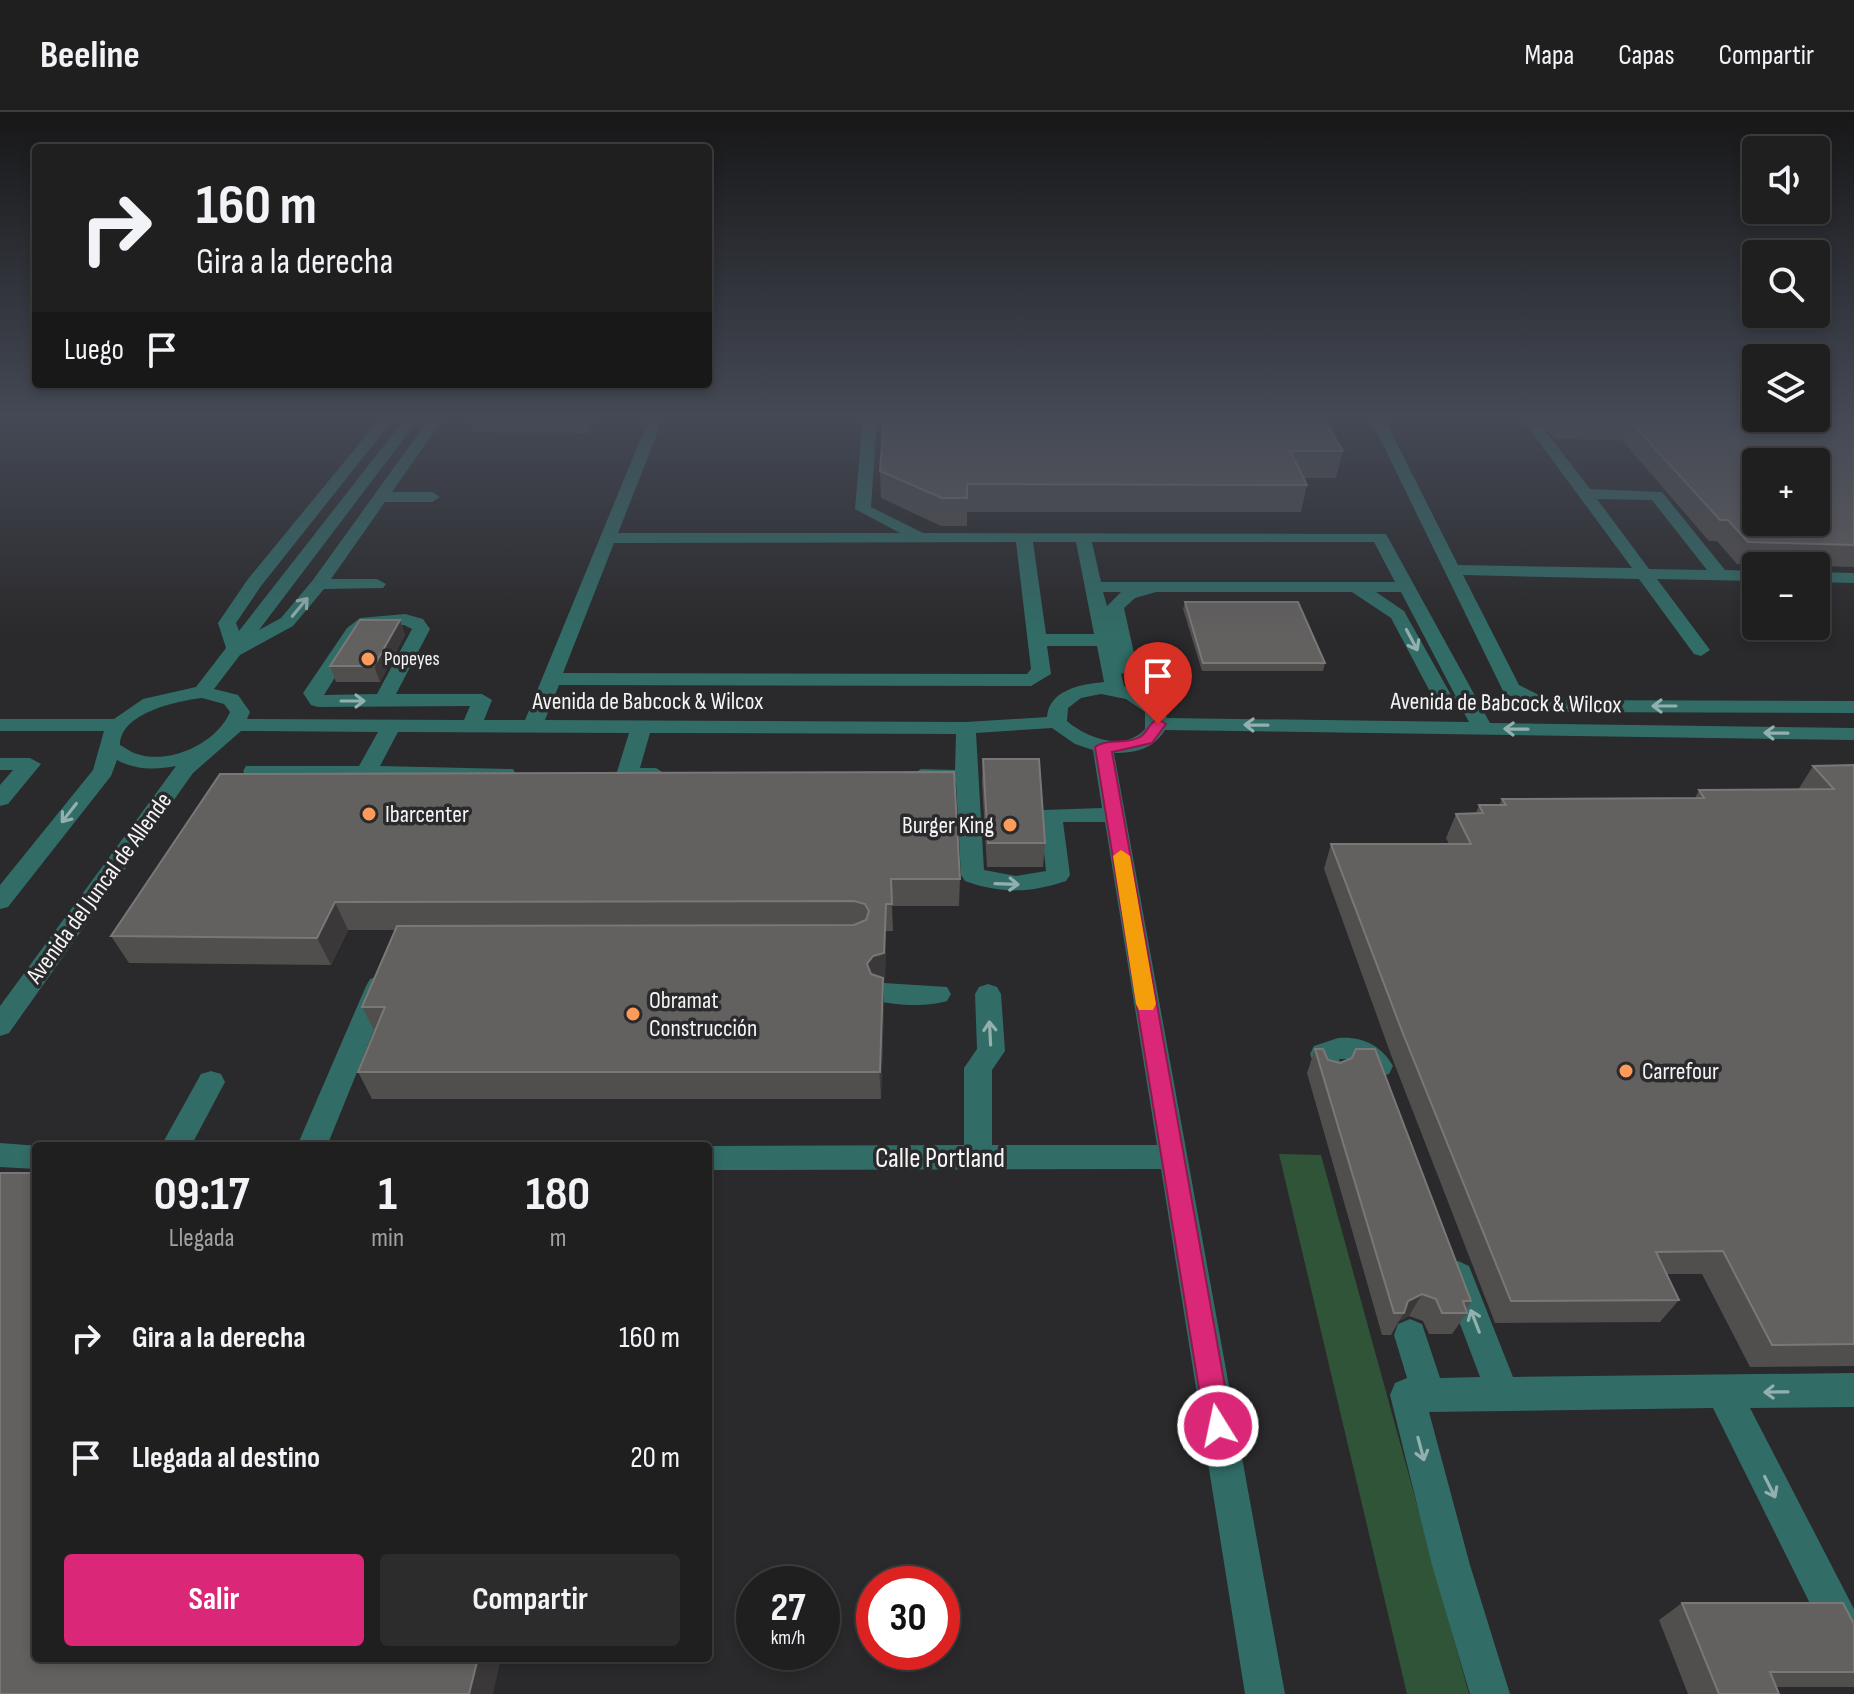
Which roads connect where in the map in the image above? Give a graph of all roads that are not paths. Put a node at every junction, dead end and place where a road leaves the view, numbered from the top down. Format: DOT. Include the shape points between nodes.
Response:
graph roads {
  1 [pos="329,490"];
  2 [pos="358,490"];
  3 [pos="386,490"];
  4 [pos="628,490"];
  5 [pos="864,490"];
  6 [pos="1413,490"];
  7 [pos="1582,490"];
  8 [pos="1585,494"];
  9 [pos="381,497"];
  10 [pos="432,497"];
  11 [pos="922,537"];
  12 [pos="1024,537"];
  13 [pos="1083,537"];
  14 [pos="609,538"];
  15 [pos="1454,570"];
  16 [pos="1644,574"];
  17 [pos="1721,576"];
  18 [pos="1742,576"];
  19 [pos="1830,577"];
  20 [pos="1854,578"];
  21 [pos="319,584"];
  22 [pos="377,584"];
  23 [pos="1094,587"];
  24 [pos="1170,587"];
  25 [pos="1357,587"];
  26 [pos="1407,587"];
  27 [pos="1037,640"];
  28 [pos="1103,640"];
  29 [pos="236,650"];
  30 [pos="1701,650"];
  31 [pos="552,679"];
  32 [pos="1112,680"];
  33 [pos="202,692"];
  34 [pos="383,701"];
  35 [pos="1854,707"];
  36 [pos="1472,709"];
  37 [pos="1057,722"];
  38 [pos="1158,724"];
  39 [pos="0,725"];
  40 [pos="118,725"];
  41 [pos="238,725"];
  42 [pos="391,726"];
  43 [pos="471,727"];
  44 [pos="532,727"];
  45 [pos="641,727"];
  46 [pos="966,728"];
  47 [pos="1483,729"];
  48 [pos="1854,734"];
  49 [pos="1103,747"];
  50 [pos="110,748"];
  51 [pos="202,752"];
  52 [pos="0,764"];
  53 [pos="254,771"];
  54 [pos="367,771"];
  55 [pos="521,774"];
  56 [pos="674,775"];
  57 [pos="893,776"];
  58 [pos="966,777"];
  59 [pos="0,799"];
  60 [pos="1115,815"];
  61 [pos="0,901"];
  62 [pos="386,969"];
  63 [pos="884,993"];
  64 [pos="938,994"];
  65 [pos="988,994"];
  66 [pos="0,1026"];
  67 [pos="1330,1073"];
  68 [pos="211,1082"];
  69 [pos="1387,1089"];
  70 [pos="178,1142"];
  71 [pos="314,1142"];
  72 [pos="0,1155"];
  73 [pos="32,1157"];
  74 [pos="1172,1157"];
  75 [pos="712,1158"];
  76 [pos="978,1158"];
  77 [pos="1446,1246"];
  78 [pos="1410,1335"];
  79 [pos="1854,1390"];
  80 [pos="1723,1392"];
  81 [pos="1503,1394"];
  82 [pos="1429,1395"];
  83 [pos="1854,1650"];
  84 [pos="1265,1694"];
  85 [pos="1490,1694"];
  1 -- 29 [label="street" via="227,623"];
  2 -- 29 [label="street"];
  3 -- 9 [label="street"];
  4 -- 14 [label="street"];
  5 -- 11 [label="street" via="863,509"];
  6 -- 15 [label="street"];
  7 -- 8 [label="street"];
  8 -- 16 [label="street"];
  8 -- 17 [label="street" via="1656,495"];
  9 -- 10 [label="street"];
  9 -- 21 [label="street"];
  11 -- 12 [label="street"];
  11 -- 14 [label="street"];
  12 -- 13 [label="street"];
  12 -- 27 [label="street"];
  13 -- 23 [label="street"];
  13 -- 26 [label="street" via="1380,537"];
  14 -- 31 [label="street"];
  15 -- 16 [label="street"];
  35 -- 15 [label="street, one-way" via="1546,706 1511,689"];
  16 -- 17 [label="street"];
  16 -- 30 [label="street"];
  17 -- 18 [label="street"];
  19 -- 20 [label="street"];
  21 -- 22 [label="street"];
  29 -- 21 [label="street, one-way" via="287,622"];
  23 -- 24 [label="street"];
  23 -- 28 [label="street"];
  24 -- 25 [label="street"];
  24 -- 32 [label="street" via="1129,594 1115,607 1127,667"];
  25 -- 26 [label="street"];
  25 -- 36 [label="street, one-way" via="1398,615 1443,699"];
  26 -- 36 [label="street"];
  27 -- 28 [label="street"];
  27 -- 31 [label="street" via="1041,674 1031,680"];
  28 -- 32 [label="street"];
  29 -- 33 [label="street"];
  31 -- 44 [label="street"];
  32 -- 37 [label="street" via="1075,693 1058,706"];
  32 -- 38 [label="street" via="1147,702"];
  33 -- 40 [label="street" via="155,702"];
  33 -- 41 [label="street" via="232,698 240,705"];
  34 -- 34 [label="street, one-way" via="421,629 417,623 366,622 313,693 318,701"];
  34 -- 43 [label="street" via="482,700"];
  36 -- 47 [label="street"];
  37 -- 46 [label="street, Avenida de Babcock & Wilcox"];
  37 -- 49 [label="street" via="1074,739"];
  47 -- 38 [label="street, Avenida de Babcock & Wilcox, one-way"];
  38 -- 49 [label="street" via="1146,740"];
  39 -- 40 [label="street"];
  40 -- 50 [label="street"];
  41 -- 42 [label="street, Avenida de Babcock & Wilcox"];
  41 -- 51 [label="street"];
  42 -- 43 [label="street, Avenida de Babcock & Wilcox"];
  42 -- 54 [label="street"];
  43 -- 44 [label="street, Avenida de Babcock & Wilcox"];
  44 -- 45 [label="street, Avenida de Babcock & Wilcox"];
  45 -- 46 [label="street, Avenida de Babcock & Wilcox"];
  45 -- 56 [label="street" via="620,775"];
  46 -- 58 [label="street"];
  48 -- 47 [label="street, Avenida de Babcock & Wilcox, one-way"];
  49 -- 60 [label="street"];
  50 -- 51 [label="street" via="119,757 145,763"];
  50 -- 61 [label="street, one-way" via="103,771"];
  51 -- 66 [label="street, Avenida del Juncal de Allende" via="185,768"];
  52 -- 59 [label="street" via="30,764"];
  53 -- 54 [label="street"];
  54 -- 55 [label="street"];
  57 -- 58 [label="street"];
  58 -- 60 [label="street, one-way" via="973,875 993,883 1028,883 1058,875 1051,815"];
  60 -- 74 [label="street"];
  62 -- 71 [label="street"];
  63 -- 64 [label="street"];
  76 -- 65 [label="street, one-way" via="978,1068 991,1051"];
  67 -- 69 [label="street" via="1324,1054 1347,1047 1377,1060"];
  68 -- 70 [label="street"];
  72 -- 73 [label="street"];
  74 -- 76 [label="street, Calle Portland"];
  74 -- 84 [label="street"];
  75 -- 76 [label="street, Calle Portland"];
  81 -- 77 [label="street, one-way"];
  78 -- 82 [label="street"];
  79 -- 80 [label="street, one-way"];
  80 -- 81 [label="street"];
  80 -- 83 [label="street, one-way"];
  81 -- 82 [label="street"];
  82 -- 85 [label="street, one-way" via="1407,1395"];
}
